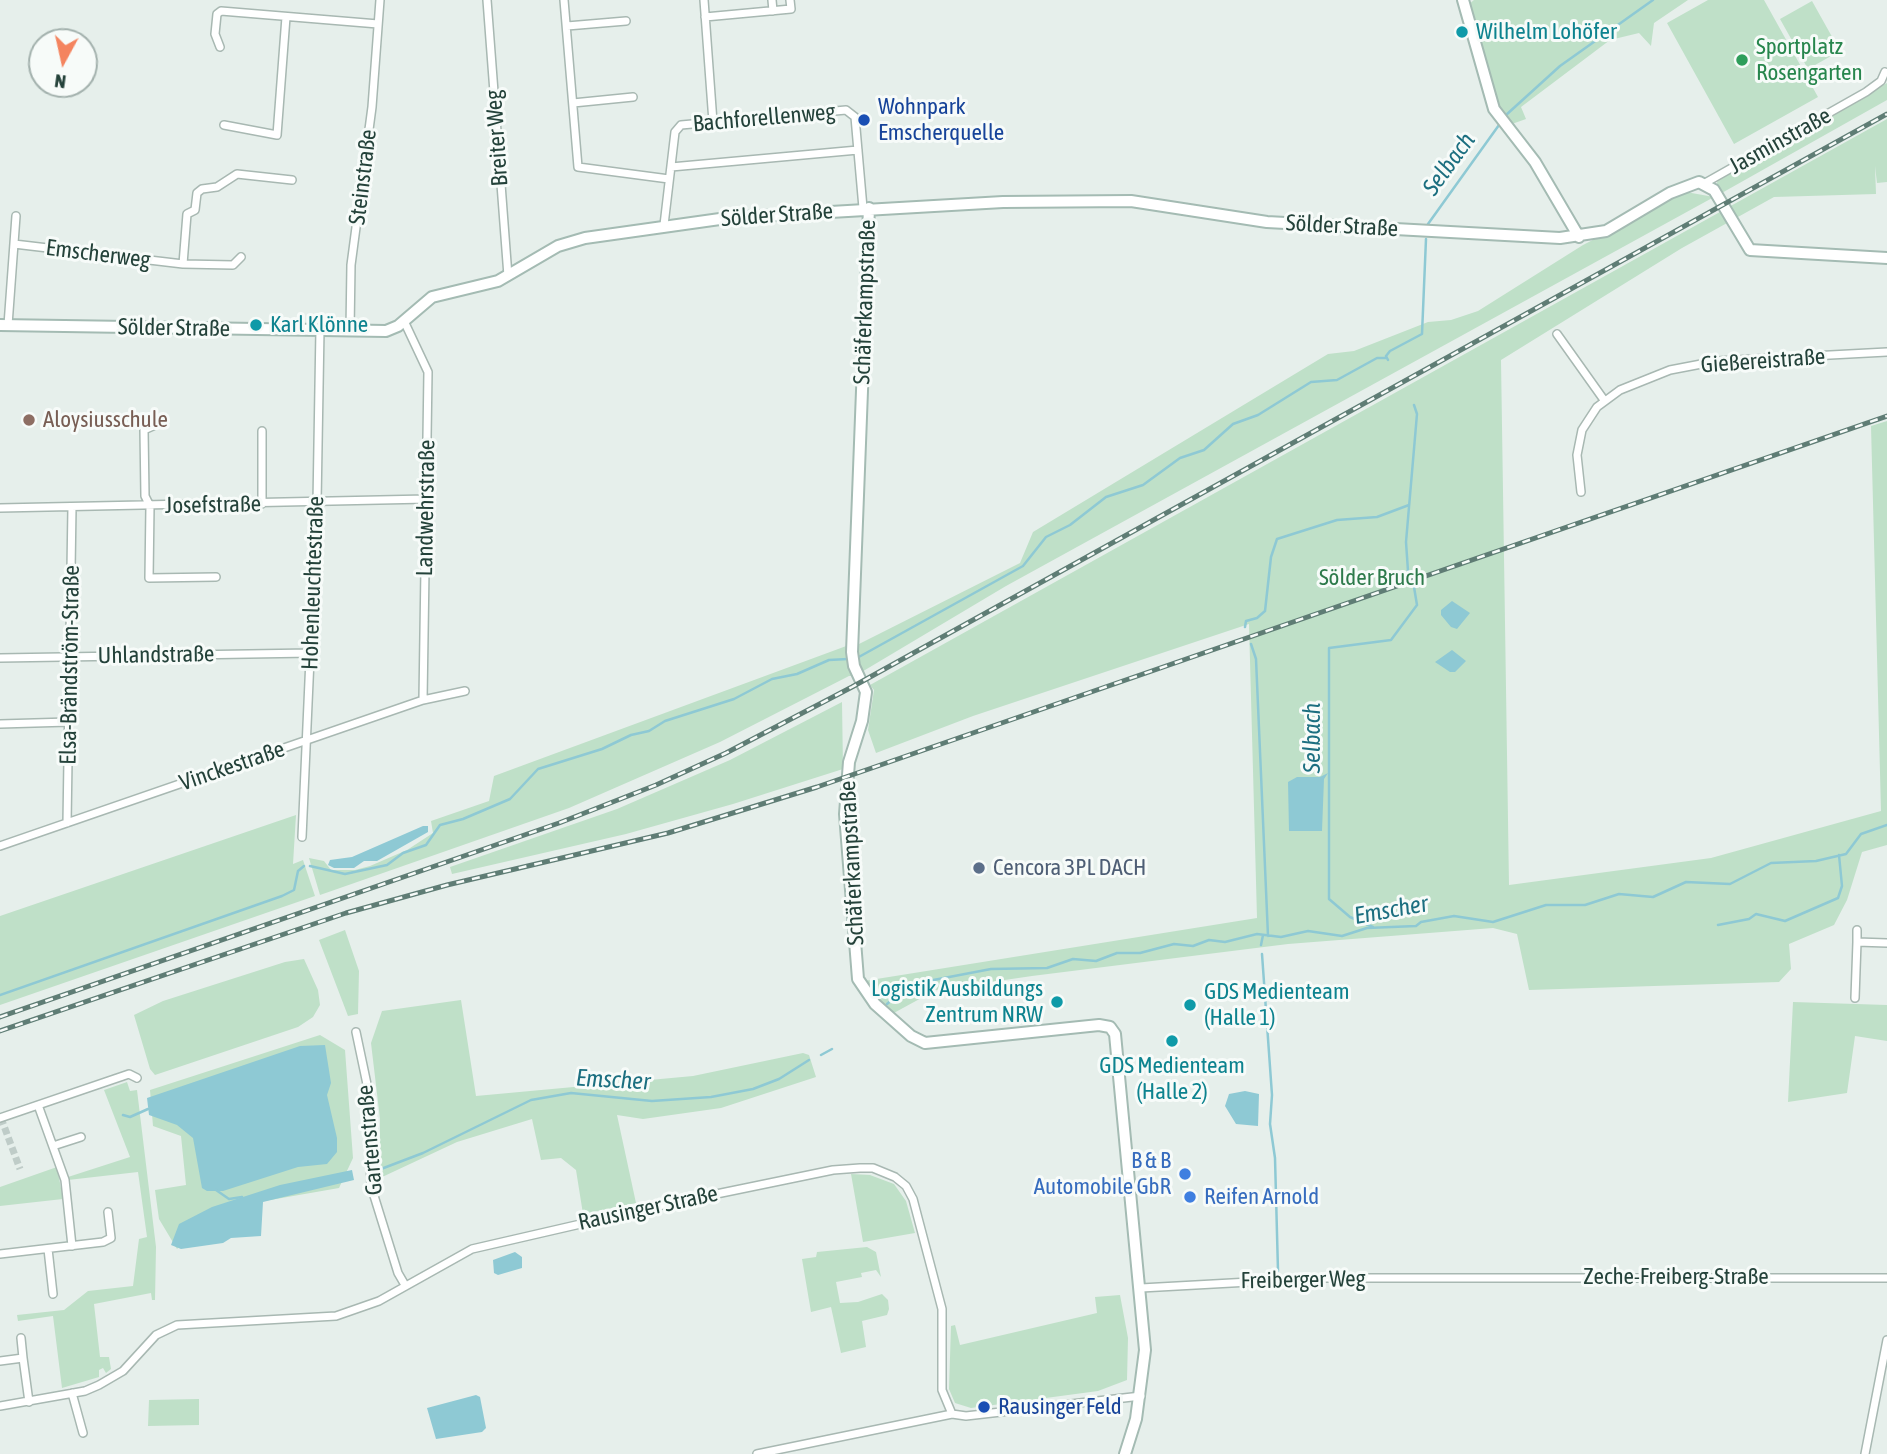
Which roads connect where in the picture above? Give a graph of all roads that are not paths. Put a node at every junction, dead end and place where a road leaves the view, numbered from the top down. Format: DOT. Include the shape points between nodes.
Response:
graph roads {
  1 [pos="380,0"];
  2 [pos="487,0"];
  3 [pos="564,0"];
  4 [pos="704,0"];
  5 [pos="772,0"];
  6 [pos="790,0"];
  7 [pos="1463,0"];
  8 [pos="773,11"];
  9 [pos="286,17"];
  10 [pos="705,17"];
  11 [pos="626,21"];
  12 [pos="378,24"];
  13 [pos="567,26"];
  14 [pos="220,47"];
  15 [pos="1885,72"];
  16 [pos="633,97"];
  17 [pos="573,103"];
  18 [pos="713,122"];
  19 [pos="224,125"];
  20 [pos="858,150"];
  21 [pos="671,167"];
  22 [pos="669,178"];
  23 [pos="292,180"];
  24 [pos="1704,183"];
  25 [pos="866,208"];
  26 [pos="16,216"];
  27 [pos="664,225"];
  28 [pos="1578,237"];
  29 [pos="14,244"];
  30 [pos="241,257"];
  31 [pos="1887,258"];
  32 [pos="183,264"];
  33 [pos="508,275"];
  34 [pos="404,321"];
  35 [pos="4,325"];
  36 [pos="320,329"];
  37 [pos="350,330"];
  38 [pos="1557,334"];
  39 [pos="1887,352"];
  40 [pos="1604,400"];
  41 [pos="153,426"];
  42 [pos="262,431"];
  43 [pos="1581,492"];
  44 [pos="427,499"];
  45 [pos="317,503"];
  46 [pos="262,504"];
  47 [pos="150,506"];
  48 [pos="72,507"];
  49 [pos="0,508"];
  50 [pos="216,578"];
  51 [pos="311,653"];
  52 [pos="71,656"];
  53 [pos="0,658"];
  54 [pos="465,691"];
  55 [pos="423,700"];
  56 [pos="69,722"];
  57 [pos="0,724"];
  58 [pos="308,741"];
  59 [pos="68,823"];
  60 [pos="302,837"];
  61 [pos="0,846"];
  62 [pos="1857,930"];
  63 [pos="1857,943"];
  64 [pos="1887,943"];
  65 [pos="1855,998"];
  66 [pos="356,1032"];
  67 [pos="137,1078"];
  68 [pos="38,1105"];
  69 [pos="0,1118"];
  70 [pos="81,1137"];
  71 [pos="53,1146"];
  72 [pos="108,1212"];
  73 [pos="72,1246"];
  74 [pos="48,1248"];
  75 [pos="0,1254"];
  76 [pos="1464,1277"];
  77 [pos="1887,1278"];
  78 [pos="405,1285"];
  79 [pos="1141,1288"];
  80 [pos="53,1294"];
  81 [pos="21,1338"];
  82 [pos="1887,1340"];
  83 [pos="23,1358"];
  84 [pos="0,1361"];
  85 [pos="72,1393"];
  86 [pos="1140,1396"];
  87 [pos="29,1402"];
  88 [pos="0,1405"];
  89 [pos="952,1414"];
  90 [pos="83,1433"];
  91 [pos="757,1454"];
  92 [pos="1125,1454"];
  93 [pos="1865,1454"];
  1 -- 12 [label="street, Steinstraße"];
  2 -- 33 [label="street, Breiter Weg"];
  3 -- 13 [label="street"];
  4 -- 10 [label="street"];
  5 -- 8 [label="street"];
  6 -- 8 [label="street" via="791,9"];
  7 -- 28 [label="street" via="1494,109 1535,162"];
  8 -- 10 [label="street"];
  9 -- 12 [label="street"];
  9 -- 14 [label="street" via="218,12 215,34"];
  9 -- 19 [label="street" via="277,135"];
  10 -- 18 [label="street"];
  11 -- 13 [label="street"];
  12 -- 37 [label="street, Steinstraße" via="351,265"];
  13 -- 17 [label="street"];
  15 -- 24 [label="street, Jasminstraße" via="1866,92"];
  16 -- 17 [label="street"];
  17 -- 22 [label="street" via="578,167"];
  18 -- 20 [label="street, Bachforellenweg" via="846,110 855,117"];
  18 -- 21 [label="street, Bachforellenweg" via="678,128"];
  20 -- 21 [label="street, Bachforellenweg"];
  20 -- 25 [label="street, Bachforellenweg"];
  21 -- 22 [label="street, Bachforellenweg"];
  22 -- 27 [label="street, Bachforellenweg"];
  23 -- 32 [label="street, Emscherweg" via="237,174 218,187 202,189 197,193 195,211 187,214"];
  24 -- 28 [label="street, Jasminstraße" via="1680,189 1606,231"];
  24 -- 31 [label="street, Jasminstraße" via="1714,190 1750,250"];
  25 -- 27 [label="street, Sölder Straße"];
  25 -- 28 [label="street, Sölder Straße" via="1119,201 1267,222"];
  25 -- 79 [label="street, Schäferkampstraße" via="852,652 866,692 849,762 845,814 858,979 875,1004 925,1043 1099,1025 1113,1030"];
  26 -- 29 [label="street, Emscherweg"];
  27 -- 33 [label="street, Sölder Straße" via="558,246"];
  29 -- 32 [label="street, Emscherweg"];
  29 -- 35 [label="street, Emscherweg"];
  30 -- 32 [label="street, Emscherweg" via="233,265"];
  33 -- 34 [label="street, Sölder Straße" via="432,297"];
  34 -- 37 [label="street, Sölder Straße" via="386,331"];
  34 -- 44 [label="street, Landwehrstraße" via="428,372"];
  35 -- 36 [label="street, Sölder Straße"];
  36 -- 37 [label="street, Sölder Straße"];
  36 -- 45 [label="street, Hohenleuchtestraße"];
  38 -- 40 [label="street"];
  39 -- 40 [label="street, Gießereistraße" via="1717,360 1656,375"];
  40 -- 43 [label="street, Gießereistraße" via="1587,419 1579,439"];
  41 -- 47 [label="street" via="144,430 145,496"];
  42 -- 46 [label="street"];
  44 -- 45 [label="street, Josefstraße"];
  44 -- 55 [label="street, Landwehrstraße"];
  45 -- 46 [label="street, Josefstraße"];
  45 -- 51 [label="street, Hohenleuchtestraße"];
  46 -- 47 [label="street, Josefstraße"];
  47 -- 48 [label="street, Josefstraße"];
  47 -- 50 [label="street" via="149,578"];
  48 -- 49 [label="street, Josefstraße"];
  48 -- 52 [label="street, Elsa-Brändström-Straße"];
  51 -- 52 [label="street, Uhlandstraße"];
  51 -- 58 [label="street, Hohenleuchtestraße"];
  52 -- 53 [label="street, Uhlandstraße"];
  52 -- 56 [label="street, Elsa-Brändström-Straße"];
  54 -- 55 [label="street, Vinckestraße"];
  55 -- 58 [label="street, Vinckestraße"];
  56 -- 57 [label="street"];
  56 -- 59 [label="street, Elsa-Brändström-Straße"];
  58 -- 59 [label="street, Vinckestraße"];
  58 -- 60 [label="street, Hohenleuchtestraße"];
  59 -- 61 [label="street, Vinckestraße"];
  62 -- 63 [label="street"];
  63 -- 64 [label="street"];
  63 -- 65 [label="street"];
  66 -- 78 [label="street, Gartenstraße" via="368,1089 372,1195"];
  67 -- 68 [label="street" via="129,1074"];
  68 -- 69 [label="street"];
  68 -- 71 [label="street"];
  70 -- 71 [label="street"];
  71 -- 73 [label="street" via="65,1181"];
  72 -- 73 [label="street" via="111,1238"];
  73 -- 74 [label="street"];
  74 -- 75 [label="street"];
  74 -- 80 [label="street"];
  76 -- 77 [label="street, Zeche-Freiberg-Straße"];
  76 -- 79 [label="street, Freiberger Weg" via="1298,1279"];
  78 -- 85 [label="street, Rausinger Straße" via="356,1311 336,1316 177,1325 165,1329 122,1371 99,1385"];
  78 -- 89 [label="street, Rausinger Straße" via="461,1254 505,1241 833,1170 873,1168 906,1186 920,1218 942,1309 942,1390"];
  79 -- 86 [label="street" via="1145,1350"];
  81 -- 83 [label="street"];
  82 -- 93 [label="street"];
  83 -- 84 [label="street"];
  83 -- 87 [label="street"];
  85 -- 87 [label="street, Rausinger Straße"];
  85 -- 90 [label="street"];
  86 -- 89 [label="street"];
  86 -- 92 [label="street"];
  87 -- 88 [label="street, Rausinger Straße"];
  89 -- 91 [label="street"];
}
